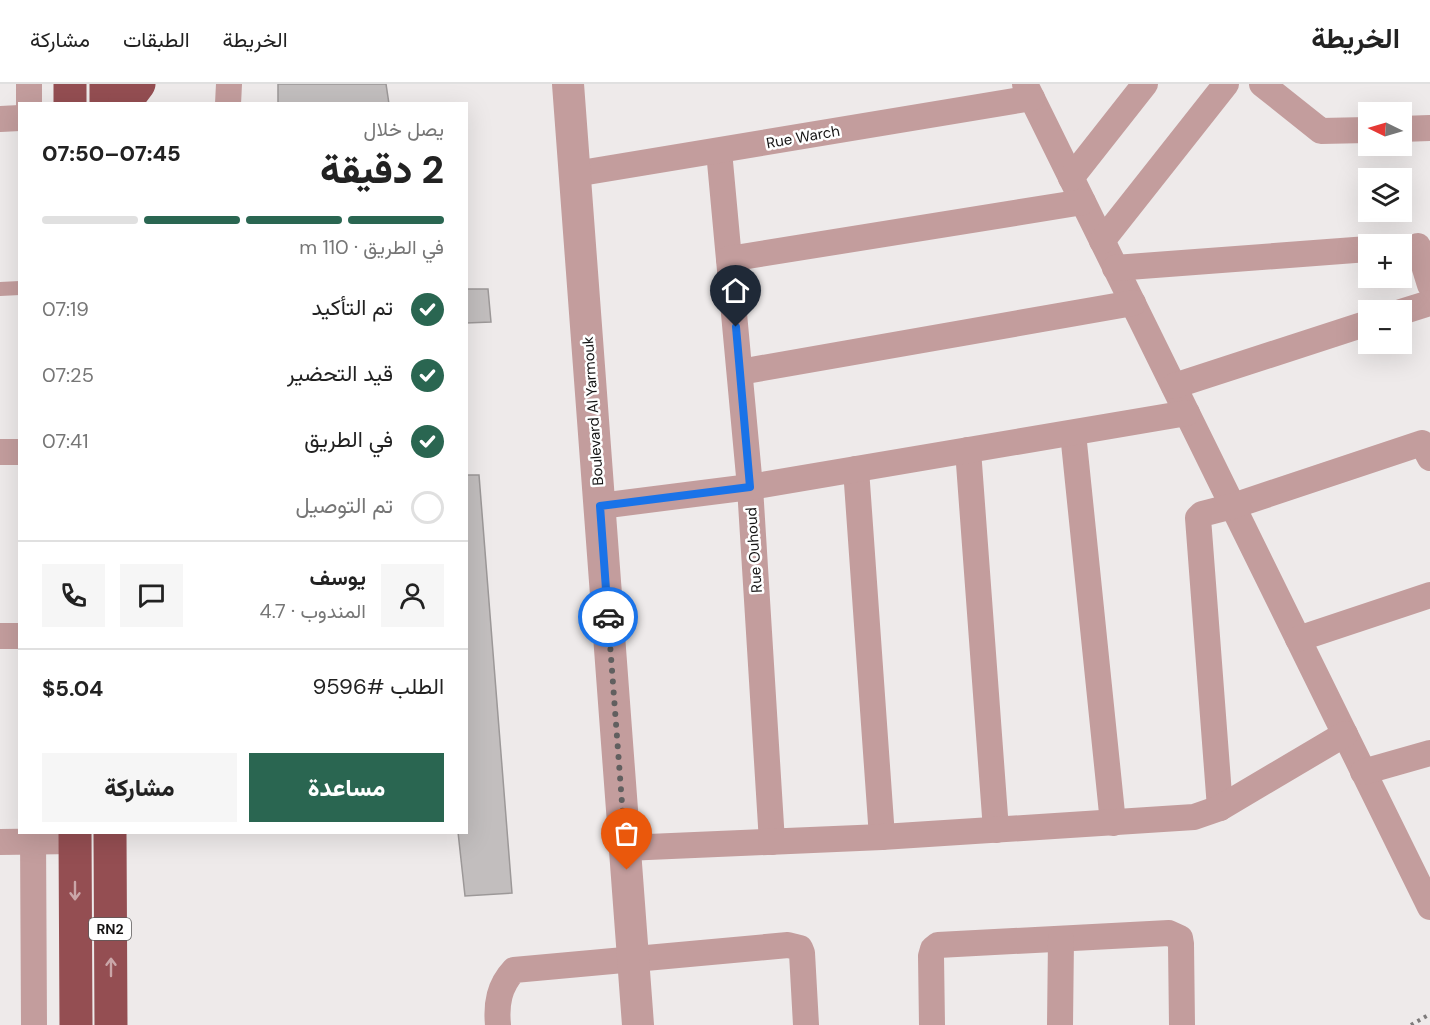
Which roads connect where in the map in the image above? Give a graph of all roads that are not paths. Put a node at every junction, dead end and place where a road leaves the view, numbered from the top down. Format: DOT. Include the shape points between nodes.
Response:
graph roads {
  1 [pos="29,84"];
  2 [pos="70,84"];
  3 [pos="106,84"];
  4 [pos="139,84"];
  5 [pos="229,84"];
  6 [pos="568,84"];
  7 [pos="1145,84"];
  8 [pos="1226,84"];
  9 [pos="1262,84"];
  10 [pos="1028,91"];
  11 [pos="29,102"];
  12 [pos="70,102"];
  13 [pos="106,102"];
  14 [pos="126,102"];
  15 [pos="228,102"];
  16 [pos="18,118"];
  17 [pos="0,119"];
  18 [pos="1430,128"];
  19 [pos="1412,129"];
  20 [pos="1358,130"];
  21 [pos="720,151"];
  22 [pos="575,174"];
  23 [pos="1071,178"];
  24 [pos="1083,202"];
  25 [pos="1102,241"];
  26 [pos="1416,246"];
  27 [pos="1358,250"];
  28 [pos="729,260"];
  29 [pos="1115,268"];
  30 [pos="1430,285"];
  31 [pos="18,288"];
  32 [pos="0,289"];
  33 [pos="1133,303"];
  34 [pos="1430,303"];
  35 [pos="1412,309"];
  36 [pos="1358,326"];
  37 [pos="740,372"];
  38 [pos="1173,386"];
  39 [pos="1187,413"];
  40 [pos="1073,433"];
  41 [pos="969,450"];
  42 [pos="0,452"];
  43 [pos="18,452"];
  44 [pos="1430,458"];
  45 [pos="856,469"];
  46 [pos="750,487"];
  47 [pos="600,506"];
  48 [pos="1233,506"];
  49 [pos="1430,595"];
  50 [pos="0,636"];
  51 [pos="18,636"];
  52 [pos="1298,639"];
  53 [pos="1345,734"];
  54 [pos="1430,753"];
  55 [pos="1363,772"];
  56 [pos="1220,808"];
  57 [pos="1113,823"];
  58 [pos="996,830"];
  59 [pos="110,834"];
  60 [pos="33,837"];
  61 [pos="75,837"];
  62 [pos="882,837"];
  63 [pos="0,842"];
  64 [pos="772,842"];
  65 [pos="625,848"];
  66 [pos="1423,877"];
  67 [pos="1430,907"];
  68 [pos="1061,939"];
  69 [pos="634,961"];
  70 [pos="34,1025"];
  71 [pos="75,1025"];
  72 [pos="111,1025"];
  73 [pos="498,1025"];
  74 [pos="639,1025"];
  75 [pos="806,1025"];
  76 [pos="932,1025"];
  77 [pos="1060,1025"];
  78 [pos="1182,1025"];
  1 -- 11 [label="street"];
  2 -- 12 [label="highway"];
  3 -- 13 [label="highway"];
  4 -- 14 [label="highway"];
  5 -- 15 [label="street"];
  6 -- 22 [label="street, Boulevard Al Yarmouk"];
  7 -- 23 [label="street"];
  8 -- 25 [label="street"];
  9 -- 20 [label="street" via="1321,131"];
  10 -- 21 [label="street, Rue Warch"];
  10 -- 23 [label="street"];
  16 -- 17 [label="street"];
  18 -- 19 [label="street"];
  21 -- 22 [label="street, Rue Warch"];
  21 -- 28 [label="street, Rue Ouhoud"];
  22 -- 47 [label="street, Boulevard Al Yarmouk"];
  23 -- 24 [label="street"];
  24 -- 25 [label="street"];
  24 -- 28 [label="street"];
  25 -- 29 [label="street"];
  26 -- 30 [label="street"];
  27 -- 29 [label="street"];
  28 -- 37 [label="street, Rue Ouhoud"];
  29 -- 33 [label="street"];
  31 -- 32 [label="lane"];
  33 -- 37 [label="street"];
  33 -- 38 [label="street"];
  34 -- 35 [label="street"];
  36 -- 38 [label="street"];
  37 -- 46 [label="street, Rue Ouhoud"];
  38 -- 39 [label="street"];
  39 -- 40 [label="street"];
  39 -- 48 [label="street"];
  40 -- 41 [label="street"];
  40 -- 57 [label="street"];
  41 -- 45 [label="street"];
  41 -- 58 [label="street"];
  42 -- 43 [label="street"];
  44 -- 48 [label="street" via="1422,443"];
  45 -- 46 [label="street"];
  45 -- 62 [label="street"];
  46 -- 47 [label="street"];
  46 -- 64 [label="street, Rue Ouhoud"];
  47 -- 65 [label="street, Boulevard Al Yarmouk"];
  48 -- 52 [label="street"];
  48 -- 56 [label="street" via="1202,513 1198,518"];
  49 -- 52 [label="street"];
  50 -- 51 [label="street"];
  52 -- 53 [label="street"];
  53 -- 55 [label="street"];
  53 -- 56 [label="street"];
  54 -- 55 [label="street"];
  55 -- 66 [label="street"];
  56 -- 57 [label="street" via="1194,817"];
  57 -- 58 [label="street"];
  58 -- 62 [label="street"];
  72 -- 59 [label="highway, RN2, one-way"];
  60 -- 61 [label="street"];
  60 -- 63 [label="street"];
  60 -- 70 [label="street"];
  61 -- 71 [label="highway, RN2, one-way"];
  62 -- 64 [label="street"];
  64 -- 65 [label="street"];
  65 -- 69 [label="street, Boulevard Al Yarmouk"];
  66 -- 67 [label="street"];
  68 -- 76 [label="street" via="938,945 931,956"];
  68 -- 77 [label="street"];
  68 -- 78 [label="street" via="1168,933 1180,938"];
  69 -- 73 [label="street" via="514,970 503,981 497,1007"];
  69 -- 74 [label="street, Boulevard Al Yarmouk"];
  69 -- 75 [label="street" via="795,946 802,952"];
}
